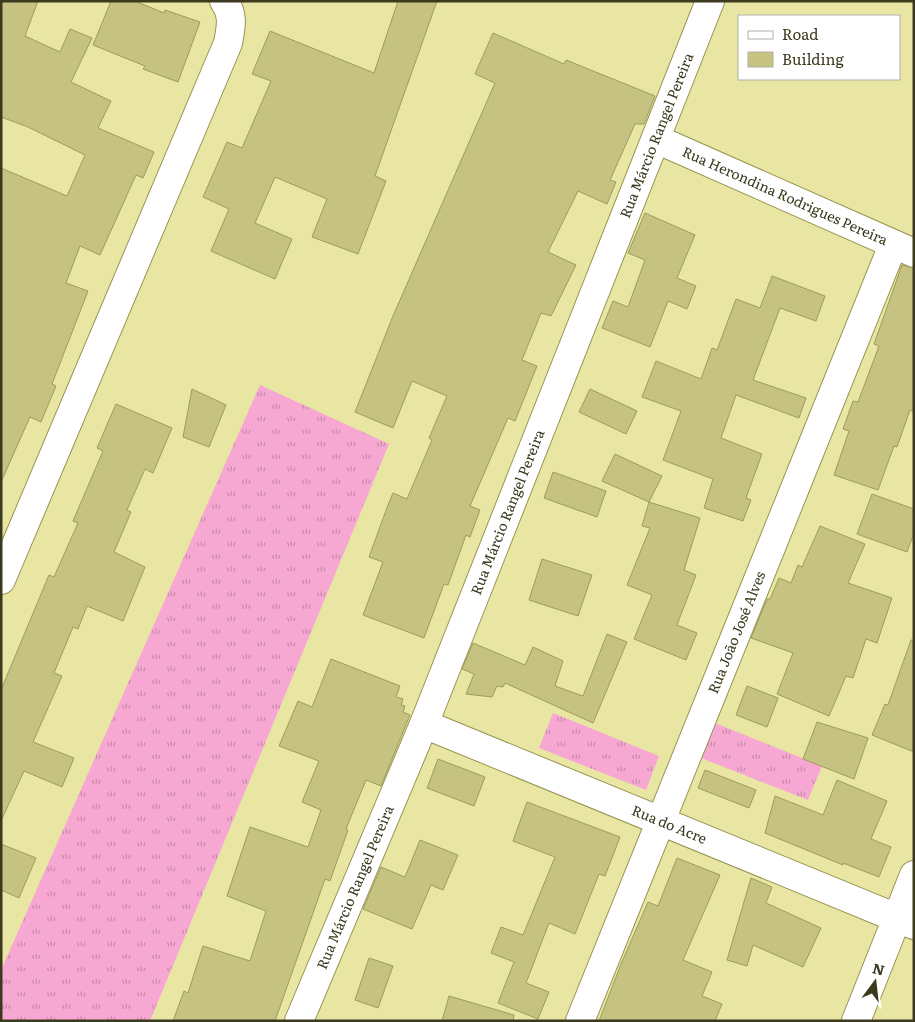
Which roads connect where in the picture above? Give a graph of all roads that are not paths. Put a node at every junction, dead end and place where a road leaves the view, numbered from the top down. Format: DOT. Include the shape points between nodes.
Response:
graph roads {
  1 [pos="224,1"];
  2 [pos="710,1"];
  3 [pos="656,139"];
  4 [pos="903,249"];
  5 [pos="1,580"];
  6 [pos="424,724"];
  7 [pos="662,822"];
  8 [pos="914,875"];
  9 [pos="905,922"];
  10 [pos="299,1021"];
  11 [pos="580,1021"];
  12 [pos="856,1021"];
  1 -- 5 [label="street" via="230,10 232,25 228,43"];
  2 -- 3 [label="street, Rua Márcio Rangel Pereira"];
  3 -- 4 [label="street, Rua Herondina Rodrigues Pereira"];
  3 -- 6 [label="street, Rua Márcio Rangel Pereira"];
  4 -- 7 [label="street, Rua João José Alves"];
  6 -- 7 [label="street, Rua do Acre"];
  6 -- 10 [label="street, Rua Márcio Rangel Pereira"];
  7 -- 9 [label="street, Rua do Acre"];
  7 -- 11 [label="street, Rua João José Alves"];
  8 -- 9 [label="street"];
  9 -- 12 [label="street"];
}
